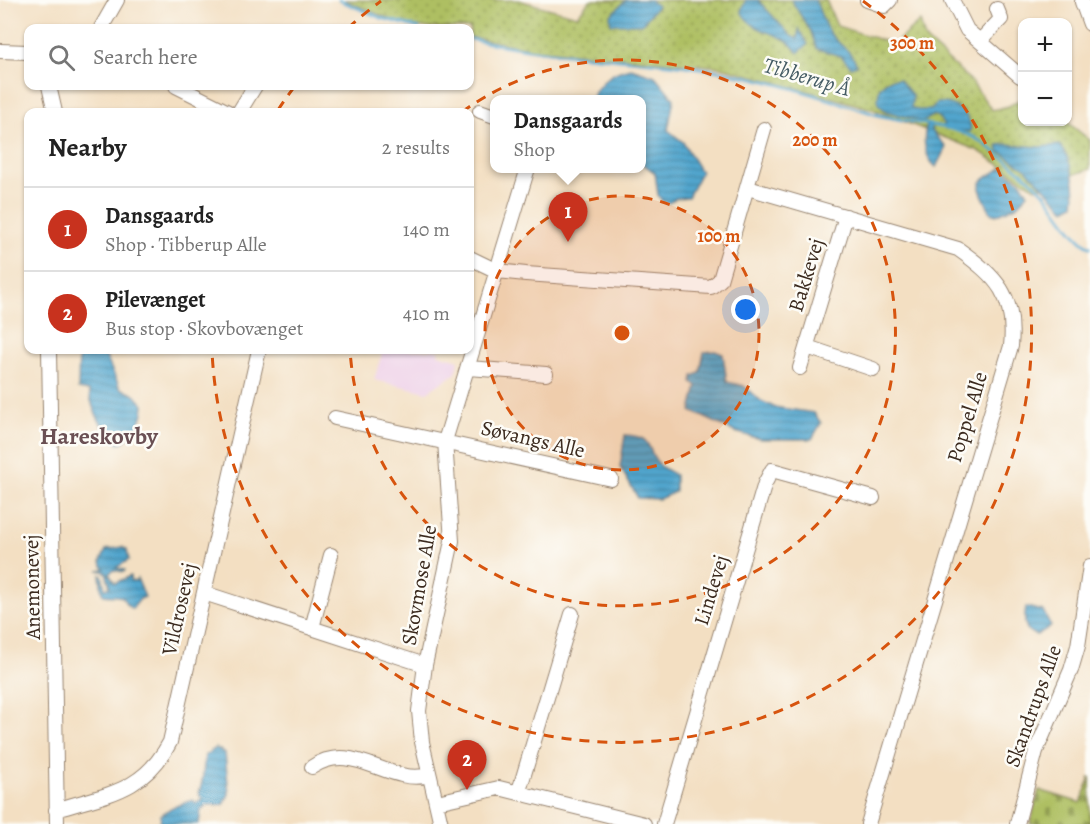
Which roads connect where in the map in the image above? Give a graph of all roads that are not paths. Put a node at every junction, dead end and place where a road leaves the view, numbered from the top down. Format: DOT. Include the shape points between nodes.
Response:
graph roads {
  1 [pos="117,0"];
  2 [pos="867,0"];
  3 [pos="890,0"];
  4 [pos="952,0"];
  5 [pos="1082,2"];
  6 [pos="997,9"];
  7 [pos="103,24"];
  8 [pos="1090,24"];
  9 [pos="980,41"];
  10 [pos="0,51"];
  11 [pos="24,52"];
  12 [pos="1018,74"];
  13 [pos="50,90"];
  14 [pos="184,90"];
  15 [pos="253,90"];
  16 [pos="54,108"];
  17 [pos="220,108"];
  18 [pos="241,108"];
  19 [pos="480,111"];
  20 [pos="490,114"];
  21 [pos="764,129"];
  22 [pos="526,173"];
  23 [pos="748,189"];
  24 [pos="846,216"];
  25 [pos="474,260"];
  26 [pos="497,271"];
  27 [pos="807,347"];
  28 [pos="474,351"];
  29 [pos="49,354"];
  30 [pos="258,354"];
  31 [pos="473,354"];
  32 [pos="469,368"];
  33 [pos="800,368"];
  34 [pos="873,369"];
  35 [pos="546,374"];
  36 [pos="335,418"];
  37 [pos="445,441"];
  38 [pos="611,479"];
  39 [pos="873,498"];
  40 [pos="331,555"];
  41 [pos="1090,566"];
  42 [pos="204,593"];
  43 [pos="572,614"];
  44 [pos="312,628"];
  45 [pos="425,665"];
  46 [pos="312,767"];
  47 [pos="429,776"];
  48 [pos="519,791"];
  49 [pos="437,802"];
  50 [pos="56,810"];
  51 [pos="57,824"];
  52 [pos="441,824"];
  53 [pos="644,824"];
  54 [pos="664,824"];
  55 [pos="868,824"];
  56 [pos="1017,824"];
  1 -- 7 [label="street"];
  2 -- 3 [label="street" via="884,6"];
  4 -- 9 [label="street" via="967,30"];
  5 -- 8 [label="street"];
  6 -- 9 [label="street" via="1001,19"];
  9 -- 12 [label="street"];
  10 -- 11 [label="street"];
  13 -- 16 [label="street"];
  14 -- 17 [label="street"];
  15 -- 18 [label="street"];
  19 -- 20 [label="street"];
  21 -- 23 [label="street"];
  22 -- 26 [label="street, Skovmose Alle"];
  23 -- 24 [label="street, Poppel Alle"];
  23 -- 26 [label="street" via="720,280 711,287"];
  24 -- 27 [label="street, Bakkevej"];
  24 -- 55 [label="street, Poppel Alle" via="958,249 985,268 997,283 1013,322 1011,346"];
  25 -- 26 [label="street"];
  26 -- 28 [label="street, Skovmose Alle"];
  27 -- 33 [label="street, Bakkevej"];
  27 -- 34 [label="street"];
  29 -- 50 [label="street, Anemonevej"];
  30 -- 42 [label="street, Vildrosevej"];
  31 -- 32 [label="street, Skovmose Alle"];
  32 -- 35 [label="street"];
  32 -- 37 [label="street, Skovmose Alle"];
  36 -- 37 [label="street, Søvangs Alle"];
  37 -- 38 [label="street, Søvangs Alle"];
  37 -- 45 [label="street, Skovmose Alle" via="452,541"];
  39 -- 54 [label="street, Lindevej" via="772,470"];
  40 -- 44 [label="street"];
  41 -- 56 [label="street, Skandrups Alle" via="1078,646 1036,751"];
  42 -- 44 [label="street"];
  42 -- 50 [label="street, Vildrosevej" via="170,742 161,760 129,787"];
  43 -- 48 [label="street"];
  44 -- 45 [label="street"];
  45 -- 47 [label="street, Skovmose Alle" via="419,711"];
  46 -- 47 [label="street" via="330,758 352,757 413,778"];
  47 -- 49 [label="street, Skovmose Alle"];
  48 -- 49 [label="street" via="499,788"];
  48 -- 53 [label="street"];
  49 -- 52 [label="street, Skovmose Alle"];
  50 -- 51 [label="street, Anemonevej"];
}
